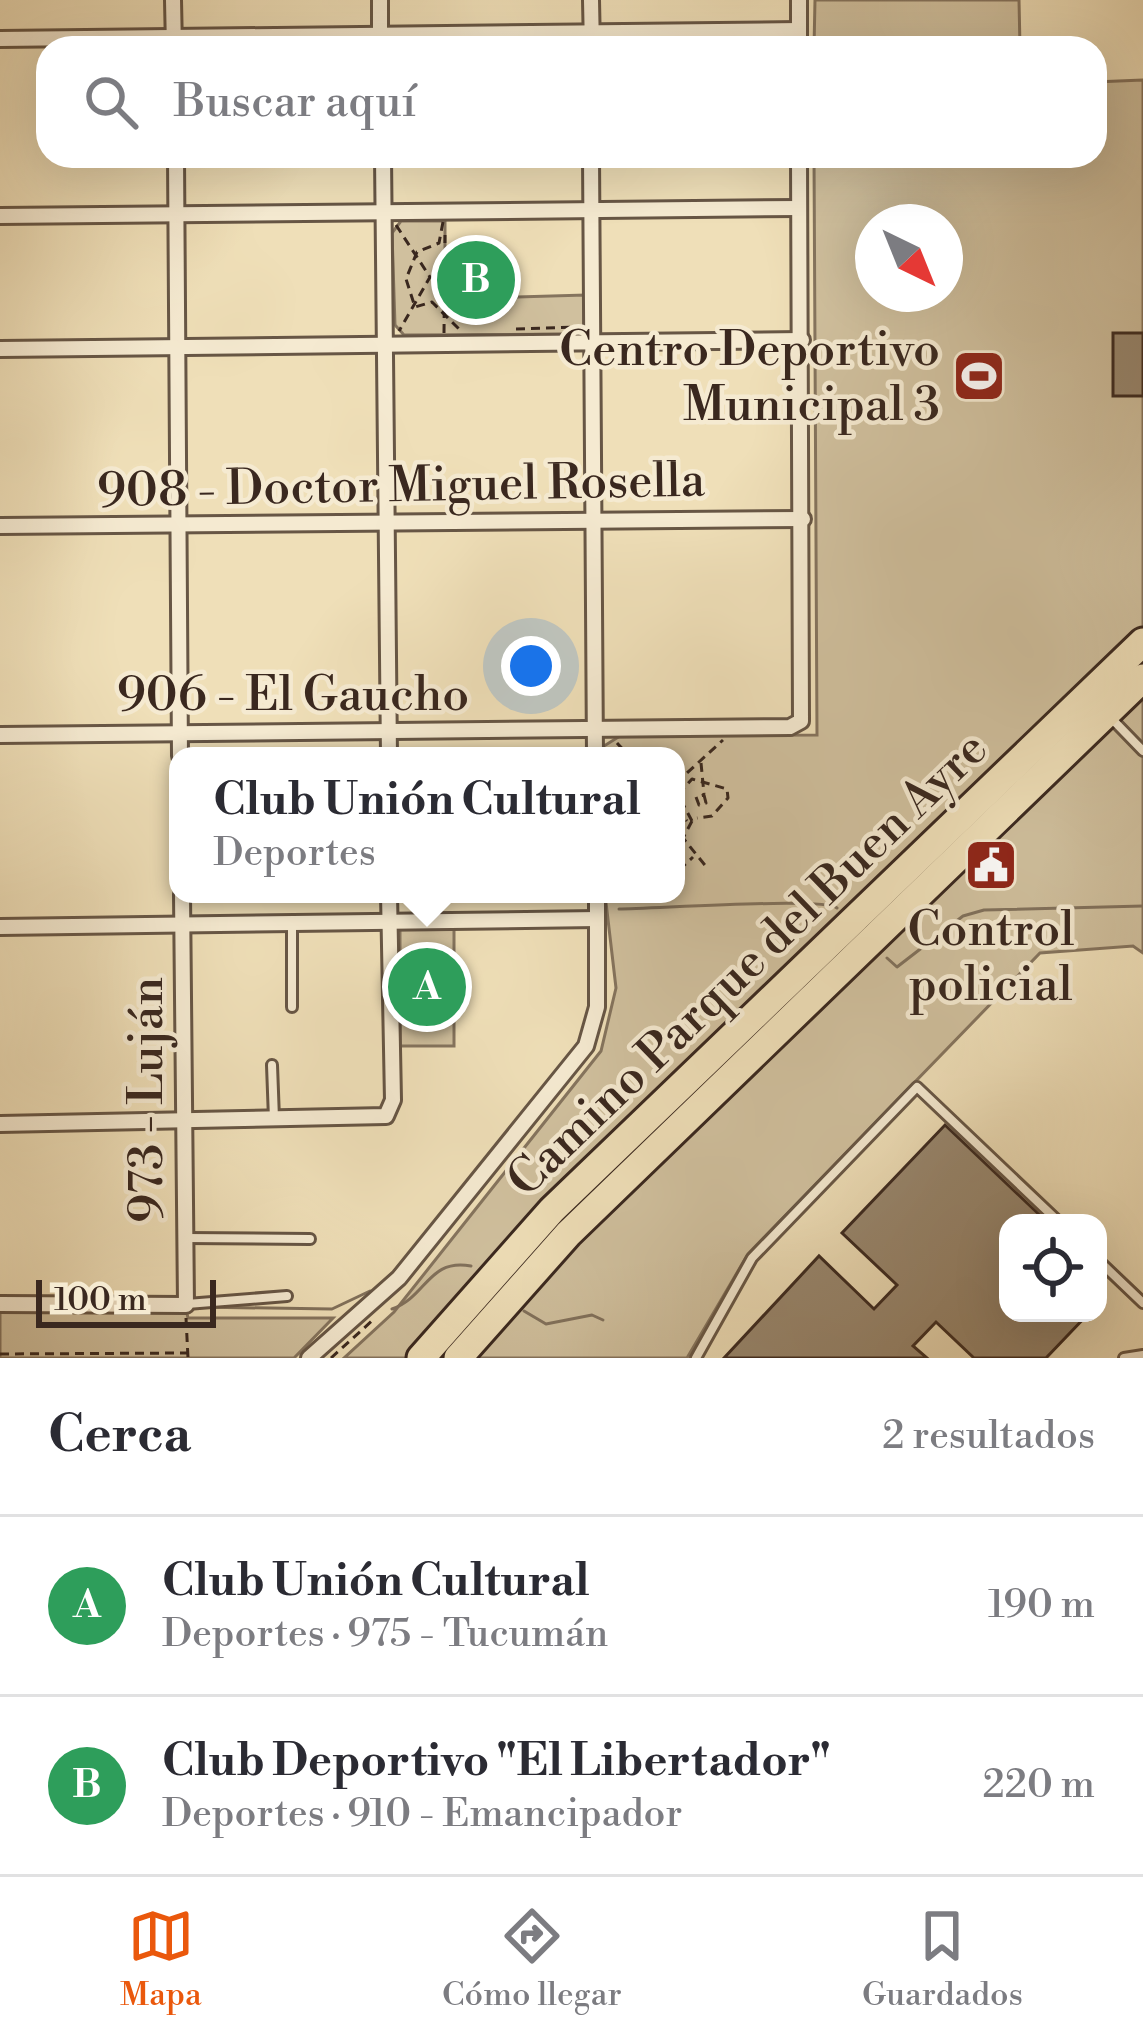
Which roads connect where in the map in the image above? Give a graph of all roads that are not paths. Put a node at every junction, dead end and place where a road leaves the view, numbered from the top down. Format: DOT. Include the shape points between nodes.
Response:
graph roads {
  1 [pos="173,0"];
  2 [pos="380,0"];
  3 [pos="591,0"];
  4 [pos="799,0"];
  5 [pos="799,30"];
  6 [pos="174,36"];
  7 [pos="380,36"];
  8 [pos="592,36"];
  9 [pos="686,36"];
  10 [pos="799,36"];
  11 [pos="0,39"];
  12 [pos="36,40"];
  13 [pos="176,168"];
  14 [pos="384,168"];
  15 [pos="591,168"];
  16 [pos="800,168"];
  17 [pos="800,208"];
  18 [pos="591,211"];
  19 [pos="0,216"];
  20 [pos="177,216"];
  21 [pos="390,219"];
  22 [pos="802,340"];
  23 [pos="592,342"];
  24 [pos="386,345"];
  25 [pos="178,348"];
  26 [pos="0,349"];
  27 [pos="594,519"];
  28 [pos="803,519"];
  29 [pos="386,521"];
  30 [pos="0,526"];
  31 [pos="178,526"];
  32 [pos="1143,641"];
  33 [pos="1143,679"];
  34 [pos="1107,714"];
  35 [pos="595,730"];
  36 [pos="389,732"];
  37 [pos="179,734"];
  38 [pos="0,735"];
  39 [pos="180,747"];
  40 [pos="389,747"];
  41 [pos="595,747"];
  42 [pos="1143,751"];
  43 [pos="182,903"];
  44 [pos="389,903"];
  45 [pos="597,903"];
  46 [pos="597,919"];
  47 [pos="389,922"];
  48 [pos="292,924"];
  49 [pos="0,927"];
  50 [pos="183,927"];
  51 [pos="292,1007"];
  52 [pos="272,1066"];
  53 [pos="274,1120"];
  54 [pos="184,1121"];
  55 [pos="0,1124"];
  56 [pos="1051,1214"];
  57 [pos="185,1238"];
  58 [pos="310,1239"];
  59 [pos="1107,1269"];
  60 [pos="287,1296"];
  61 [pos="1143,1303"];
  62 [pos="0,1304"];
  63 [pos="186,1304"];
  64 [pos="1143,1355"];
  65 [pos="309,1358"];
  66 [pos="421,1358"];
  67 [pos="458,1358"];
  68 [pos="696,1358"];
  69 [pos="1124,1358"];
  1 -- 6 [label="street"];
  2 -- 7 [label="street"];
  3 -- 8 [label="street"];
  4 -- 5 [label="street"];
  5 -- 9 [label="street"];
  5 -- 10 [label="street"];
  11 -- 12 [label="street"];
  13 -- 20 [label="street"];
  14 -- 21 [label="street"];
  15 -- 18 [label="street"];
  16 -- 17 [label="street"];
  17 -- 18 [label="street"];
  17 -- 22 [label="street"];
  18 -- 21 [label="street"];
  18 -- 23 [label="street"];
  19 -- 20 [label="street"];
  20 -- 21 [label="street"];
  20 -- 25 [label="street"];
  21 -- 24 [label="street"];
  22 -- 23 [label="street"];
  22 -- 28 [label="street"];
  23 -- 24 [label="street"];
  23 -- 27 [label="street"];
  24 -- 25 [label="street"];
  24 -- 29 [label="street"];
  25 -- 26 [label="street"];
  25 -- 31 [label="street"];
  27 -- 28 [label="street, 908 - Doctor Miguel Rosella"];
  27 -- 29 [label="street, 908 - Doctor Miguel Rosella"];
  27 -- 35 [label="street"];
  28 -- 35 [label="street, 906 - El Gaucho" via="801,721 790,728"];
  29 -- 31 [label="street, 908 - Doctor Miguel Rosella"];
  29 -- 36 [label="street"];
  30 -- 31 [label="street, 908 - Doctor Miguel Rosella"];
  31 -- 37 [label="street"];
  32 -- 66 [label="highway, Camino Parque del Buen Ayre" via="553,1210"];
  33 -- 34 [label="highway, Camino Parque del Buen Ayre"];
  34 -- 42 [label="lane"];
  34 -- 67 [label="highway, Camino Parque del Buen Ayre" via="568,1234"];
  35 -- 36 [label="street, 906 - El Gaucho"];
  35 -- 41 [label="street"];
  36 -- 37 [label="street, 906 - El Gaucho"];
  36 -- 40 [label="street"];
  37 -- 38 [label="street, 906 - El Gaucho"];
  37 -- 39 [label="street"];
  43 -- 50 [label="street, 973 - Luján"];
  44 -- 47 [label="street"];
  45 -- 46 [label="street"];
  46 -- 47 [label="street"];
  46 -- 65 [label="street" via="597,1007 586,1046 399,1278"];
  47 -- 48 [label="street"];
  47 -- 53 [label="street" via="391,1109 379,1119"];
  48 -- 50 [label="street"];
  48 -- 51 [label="lane"];
  49 -- 50 [label="street"];
  50 -- 54 [label="street, 973 - Luján"];
  52 -- 53 [label="lane"];
  53 -- 54 [label="street"];
  54 -- 55 [label="street"];
  54 -- 57 [label="street, 973 - Luján"];
  56 -- 68 [label="lane" via="917,1087 752,1258"];
  57 -- 58 [label="lane"];
  57 -- 63 [label="street, 973 - Luján"];
  59 -- 61 [label="lane"];
  60 -- 63 [label="lane"];
  62 -- 63 [label="street"];
  64 -- 69 [label="lane"];
}
